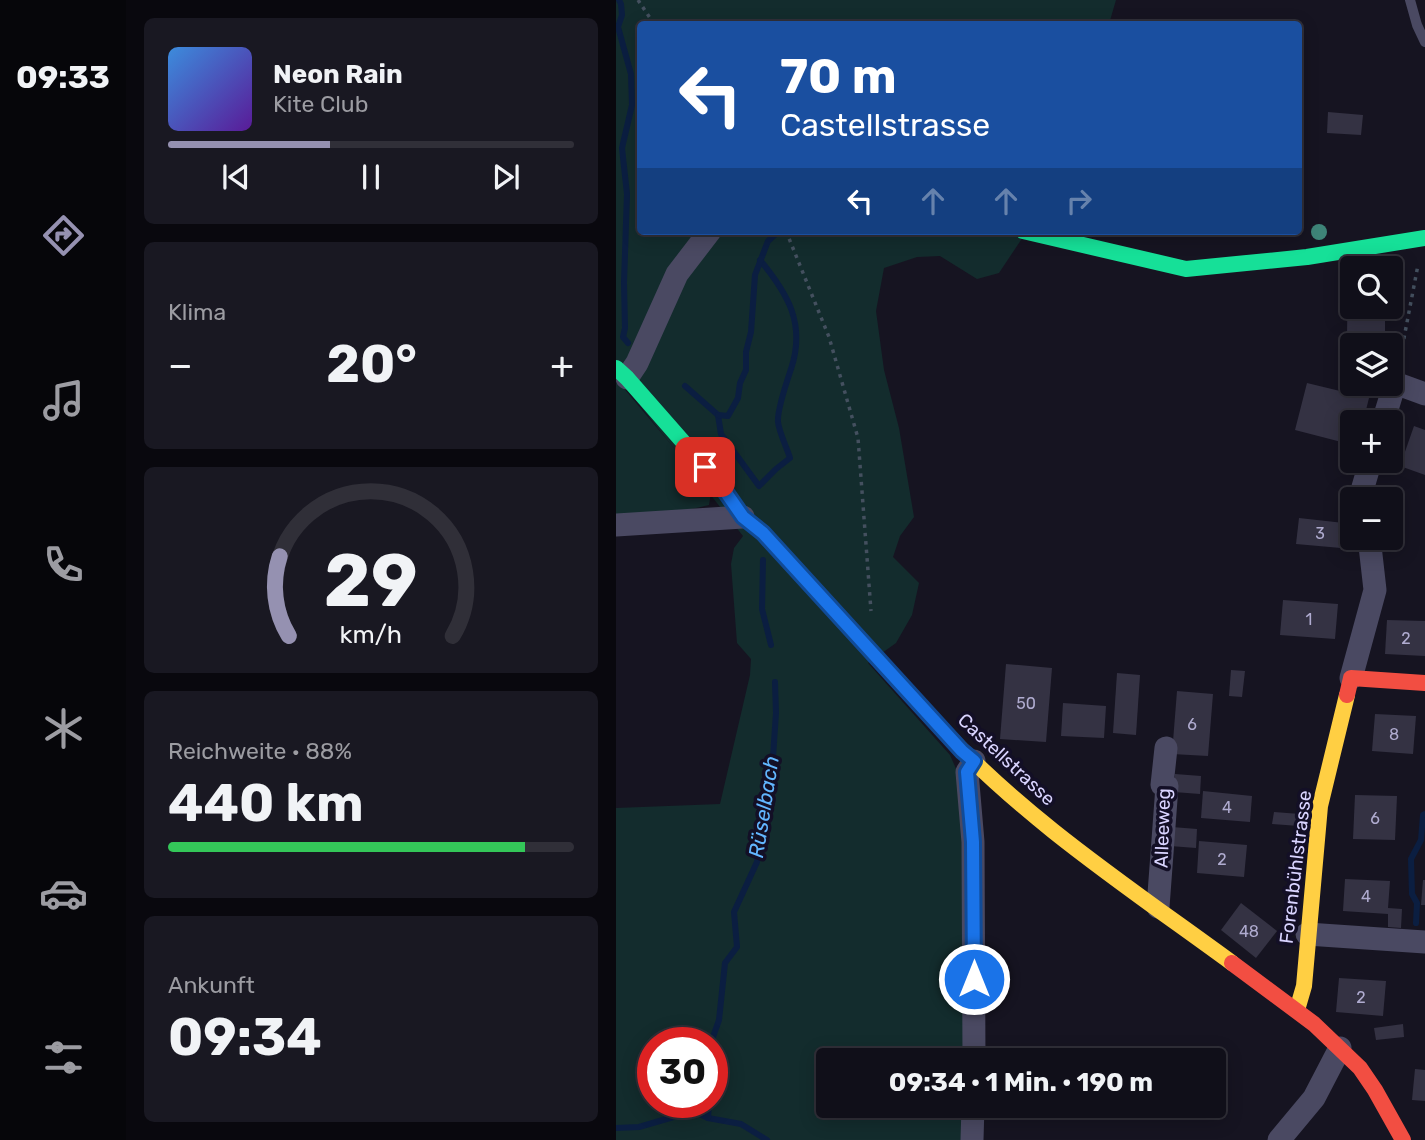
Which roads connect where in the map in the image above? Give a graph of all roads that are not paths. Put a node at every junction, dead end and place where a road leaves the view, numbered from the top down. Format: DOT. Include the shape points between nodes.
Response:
graph roads {
  1 [pos="1410,0"];
  2 [pos="1425,42"];
  3 [pos="707,235"];
  4 [pos="1040,235"];
  5 [pos="1424,239"];
  6 [pos="622,373"];
  7 [pos="1425,394"];
  8 [pos="1387,410"];
  9 [pos="743,517"];
  10 [pos="616,525"];
  11 [pos="1370,550"];
  12 [pos="1351,678"];
  13 [pos="1425,683"];
  14 [pos="1166,748"];
  15 [pos="974,761"];
  16 [pos="1158,907"];
  17 [pos="1307,934"];
  18 [pos="1425,942"];
  19 [pos="1297,1010"];
  20 [pos="974,1048"];
  21 [pos="1340,1048"];
  22 [pos="973,1118"];
  23 [pos="972,1140"];
  24 [pos="1279,1140"];
  25 [pos="1403,1140"];
  1 -- 2 [label="lane"];
  3 -- 6 [label="street" via="677,274 637,363"];
  4 -- 5 [label="street" via="1186,269"];
  6 -- 9 [label="street, Castellstrasse" via="720,484"];
  7 -- 8 [label="street" via="1395,383"];
  9 -- 10 [label="street"];
  9 -- 15 [label="street, Castellstrasse" via="763,533"];
  11 -- 12 [label="street" via="1375,590"];
  12 -- 13 [label="street"];
  12 -- 17 [label="street, Forenbühlstrasse" via="1320,806"];
  14 -- 16 [label="street, Alleeweg"];
  15 -- 16 [label="street, Castellstrasse" via="1066,840"];
  15 -- 20 [label="street" via="967,772 973,842"];
  16 -- 19 [label="street, Castellstrasse"];
  17 -- 18 [label="street"];
  17 -- 19 [label="street, Forenbühlstrasse" via="1304,986"];
  19 -- 21 [label="street, Castellstrasse"];
  21 -- 24 [label="street" via="1314,1098"];
  21 -- 25 [label="street, Castellstrasse" via="1360,1068"];
  22 -- 23 [label="street"];
}
